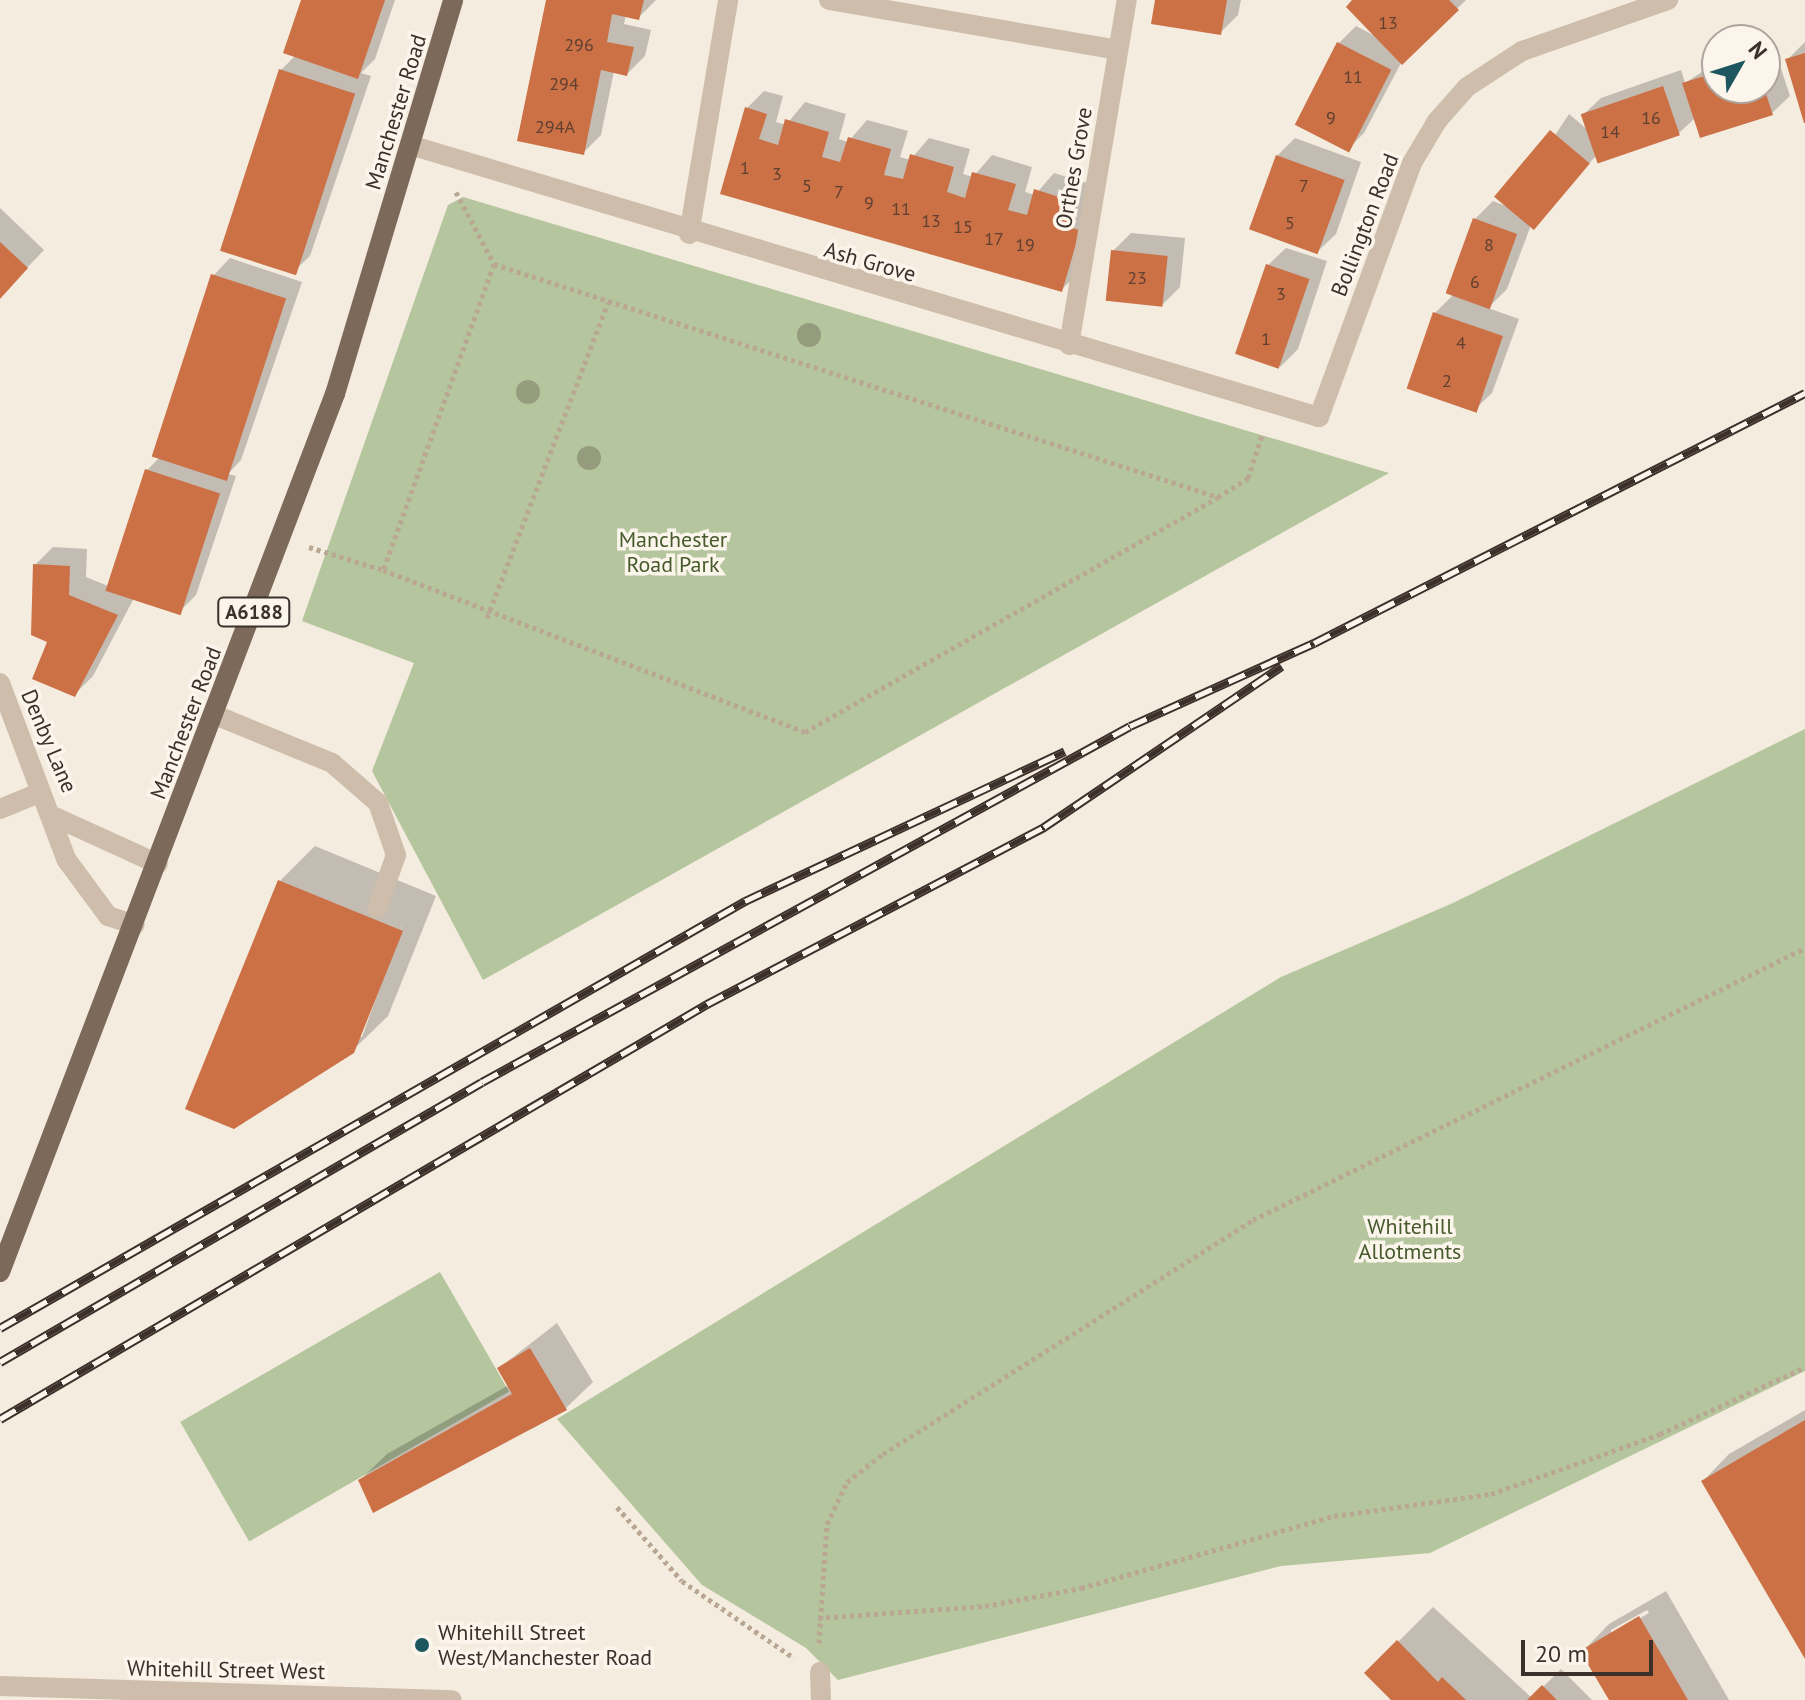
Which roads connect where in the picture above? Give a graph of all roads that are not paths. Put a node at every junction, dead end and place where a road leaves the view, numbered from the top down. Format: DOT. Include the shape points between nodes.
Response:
graph roads {
  1 [pos="453,0"];
  2 [pos="728,0"];
  3 [pos="829,0"];
  4 [pos="1127,0"];
  5 [pos="1668,0"];
  6 [pos="1118,50"];
  7 [pos="410,145"];
  8 [pos="689,234"];
  9 [pos="1069,345"];
  10 [pos="1319,417"];
  11 [pos="0,683"];
  12 [pos="215,715"];
  13 [pos="41,792"];
  14 [pos="0,809"];
  15 [pos="55,817"];
  16 [pos="158,864"];
  17 [pos="377,909"];
  18 [pos="135,925"];
  19 [pos="0,1272"];
  20 [pos="820,1672"];
  21 [pos="0,1686"];
  22 [pos="452,1700"];
  23 [pos="821,1700"];
  1 -- 7 [label="main road, Manchester Road / A6188"];
  2 -- 8 [label="street"];
  3 -- 6 [label="street"];
  4 -- 6 [label="street, Orthes Grove"];
  5 -- 10 [label="street, Bollington Road" via="1522,51 1467,87 1437,121 1412,163"];
  6 -- 9 [label="street, Orthes Grove"];
  7 -- 8 [label="street, Ash Grove"];
  7 -- 12 [label="main road, Manchester Road / A6188" via="335,394"];
  8 -- 9 [label="street, Ash Grove"];
  9 -- 10 [label="street, Ash Grove"];
  11 -- 13 [label="street, Denby Lane"];
  12 -- 16 [label="main road, Manchester Road / A6188"];
  12 -- 17 [label="street" via="332,763 378,803 396,855"];
  13 -- 14 [label="street"];
  13 -- 15 [label="street, Denby Lane"];
  15 -- 16 [label="street, Denby Lane"];
  15 -- 18 [label="street, Denby Lane" via="66,859 92,898 108,916"];
  16 -- 18 [label="main road, Manchester Road / A6188"];
  18 -- 19 [label="main road, Manchester Road / A6188"];
  20 -- 23 [label="street"];
  21 -- 22 [label="street, Whitehill Street West"];
}
